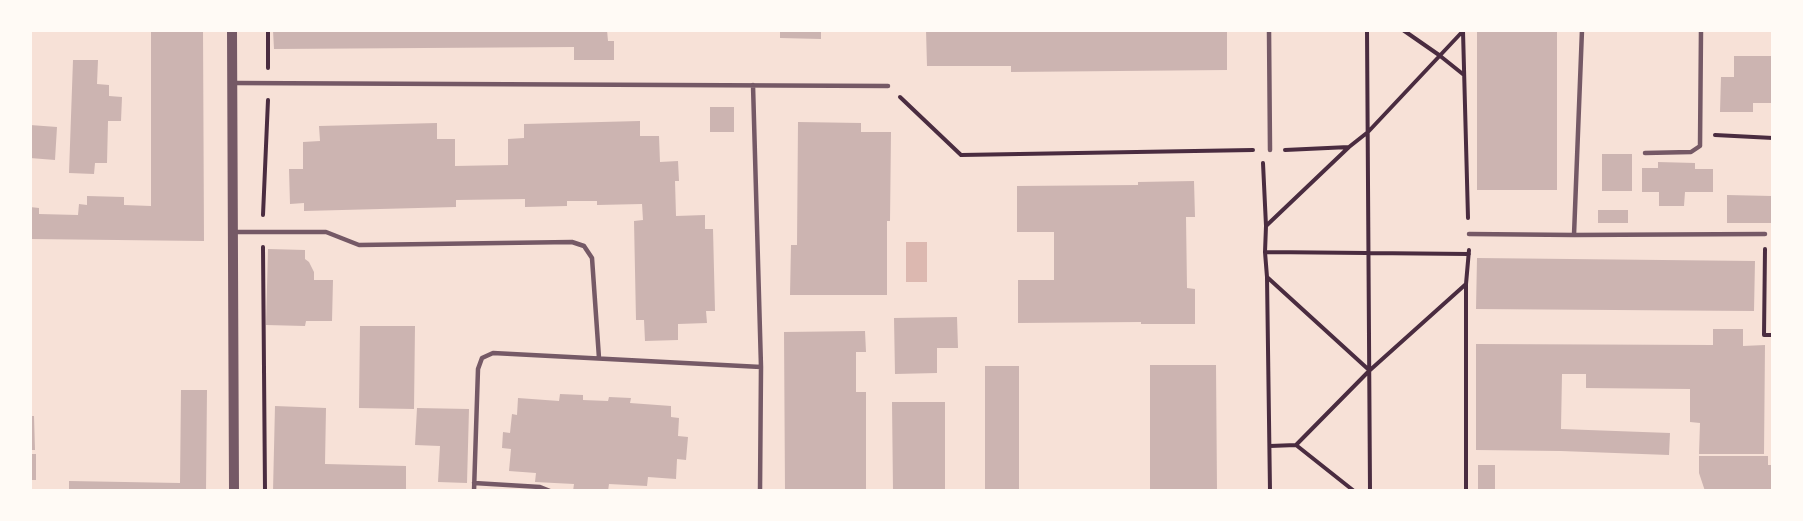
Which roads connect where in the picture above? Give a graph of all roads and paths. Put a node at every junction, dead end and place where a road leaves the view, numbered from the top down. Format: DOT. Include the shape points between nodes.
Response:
graph roads {
  1 [pos="232,30"];
  2 [pos="268,30"];
  3 [pos="1269,30"];
  4 [pos="1367,30"];
  5 [pos="1403,30"];
  6 [pos="1463,30"];
  7 [pos="1582,30"];
  8 [pos="1701,30"];
  9 [pos="1439,55"];
  10 [pos="1464,75"];
  11 [pos="232,83"];
  12 [pos="269,83"];
  13 [pos="753,85"];
  14 [pos="888,86"];
  15 [pos="1368,132"];
  16 [pos="1700,135"];
  17 [pos="1773,138"];
  18 [pos="1349,147"];
  19 [pos="1263,150"];
  20 [pos="1270,150"];
  21 [pos="1645,153"];
  22 [pos="1266,226"];
  23 [pos="233,232"];
  24 [pos="262,232"];
  25 [pos="1469,234"];
  26 [pos="1765,234"];
  27 [pos="1574,235"];
  28 [pos="1265,252"];
  29 [pos="1368,253"];
  30 [pos="1469,254"];
  31 [pos="1267,277"];
  32 [pos="1466,284"];
  33 [pos="1773,334"];
  34 [pos="598,358"];
  35 [pos="761,367"];
  36 [pos="1369,371"];
  37 [pos="1296,445"];
  38 [pos="1270,446"];
  39 [pos="474,483"];
  40 [pos="234,491"];
  41 [pos="265,491"];
  42 [pos="474,491"];
  43 [pos="550,491"];
  44 [pos="760,491"];
  45 [pos="1270,491"];
  46 [pos="1354,491"];
  47 [pos="1370,491"];
  48 [pos="1466,491"];
  1 -- 11 [label="street"];
  2 -- 12 [label="path"];
  3 -- 20 [label="lane"];
  4 -- 15 [label="path"];
  5 -- 9 [label="path"];
  6 -- 9 [label="path"];
  6 -- 10 [label="path"];
  7 -- 27 [label="lane"];
  8 -- 16 [label="lane"];
  9 -- 10 [label="path"];
  9 -- 15 [label="path"];
  10 -- 25 [label="path"];
  11 -- 12 [label="lane"];
  11 -- 23 [label="street"];
  12 -- 13 [label="lane"];
  12 -- 24 [label="path"];
  13 -- 14 [label="lane"];
  13 -- 35 [label="lane"];
  14 -- 19 [label="path" via="961,155"];
  15 -- 18 [label="path"];
  15 -- 29 [label="path"];
  16 -- 17 [label="path"];
  16 -- 21 [label="lane" via="1700,146 1690,152"];
  18 -- 20 [label="path"];
  18 -- 22 [label="path"];
  19 -- 20 [label="path"];
  19 -- 22 [label="path"];
  22 -- 28 [label="path"];
  23 -- 24 [label="lane"];
  23 -- 40 [label="street"];
  24 -- 34 [label="lane" via="326,232 359,244 573,242 584,246 591,258"];
  24 -- 41 [label="path"];
  25 -- 27 [label="lane"];
  25 -- 30 [label="path"];
  26 -- 27 [label="lane"];
  26 -- 33 [label="path" via="1764,335"];
  28 -- 29 [label="path"];
  28 -- 31 [label="path"];
  29 -- 30 [label="path"];
  29 -- 36 [label="path"];
  30 -- 32 [label="path"];
  31 -- 36 [label="path"];
  31 -- 38 [label="path"];
  32 -- 36 [label="path"];
  32 -- 48 [label="path"];
  34 -- 35 [label="lane"];
  34 -- 39 [label="lane" via="493,353 482,358 478,369"];
  35 -- 44 [label="lane"];
  36 -- 37 [label="path"];
  36 -- 47 [label="path"];
  37 -- 38 [label="path"];
  37 -- 46 [label="path"];
  38 -- 45 [label="path"];
  39 -- 42 [label="lane"];
  39 -- 43 [label="lane"];
}
